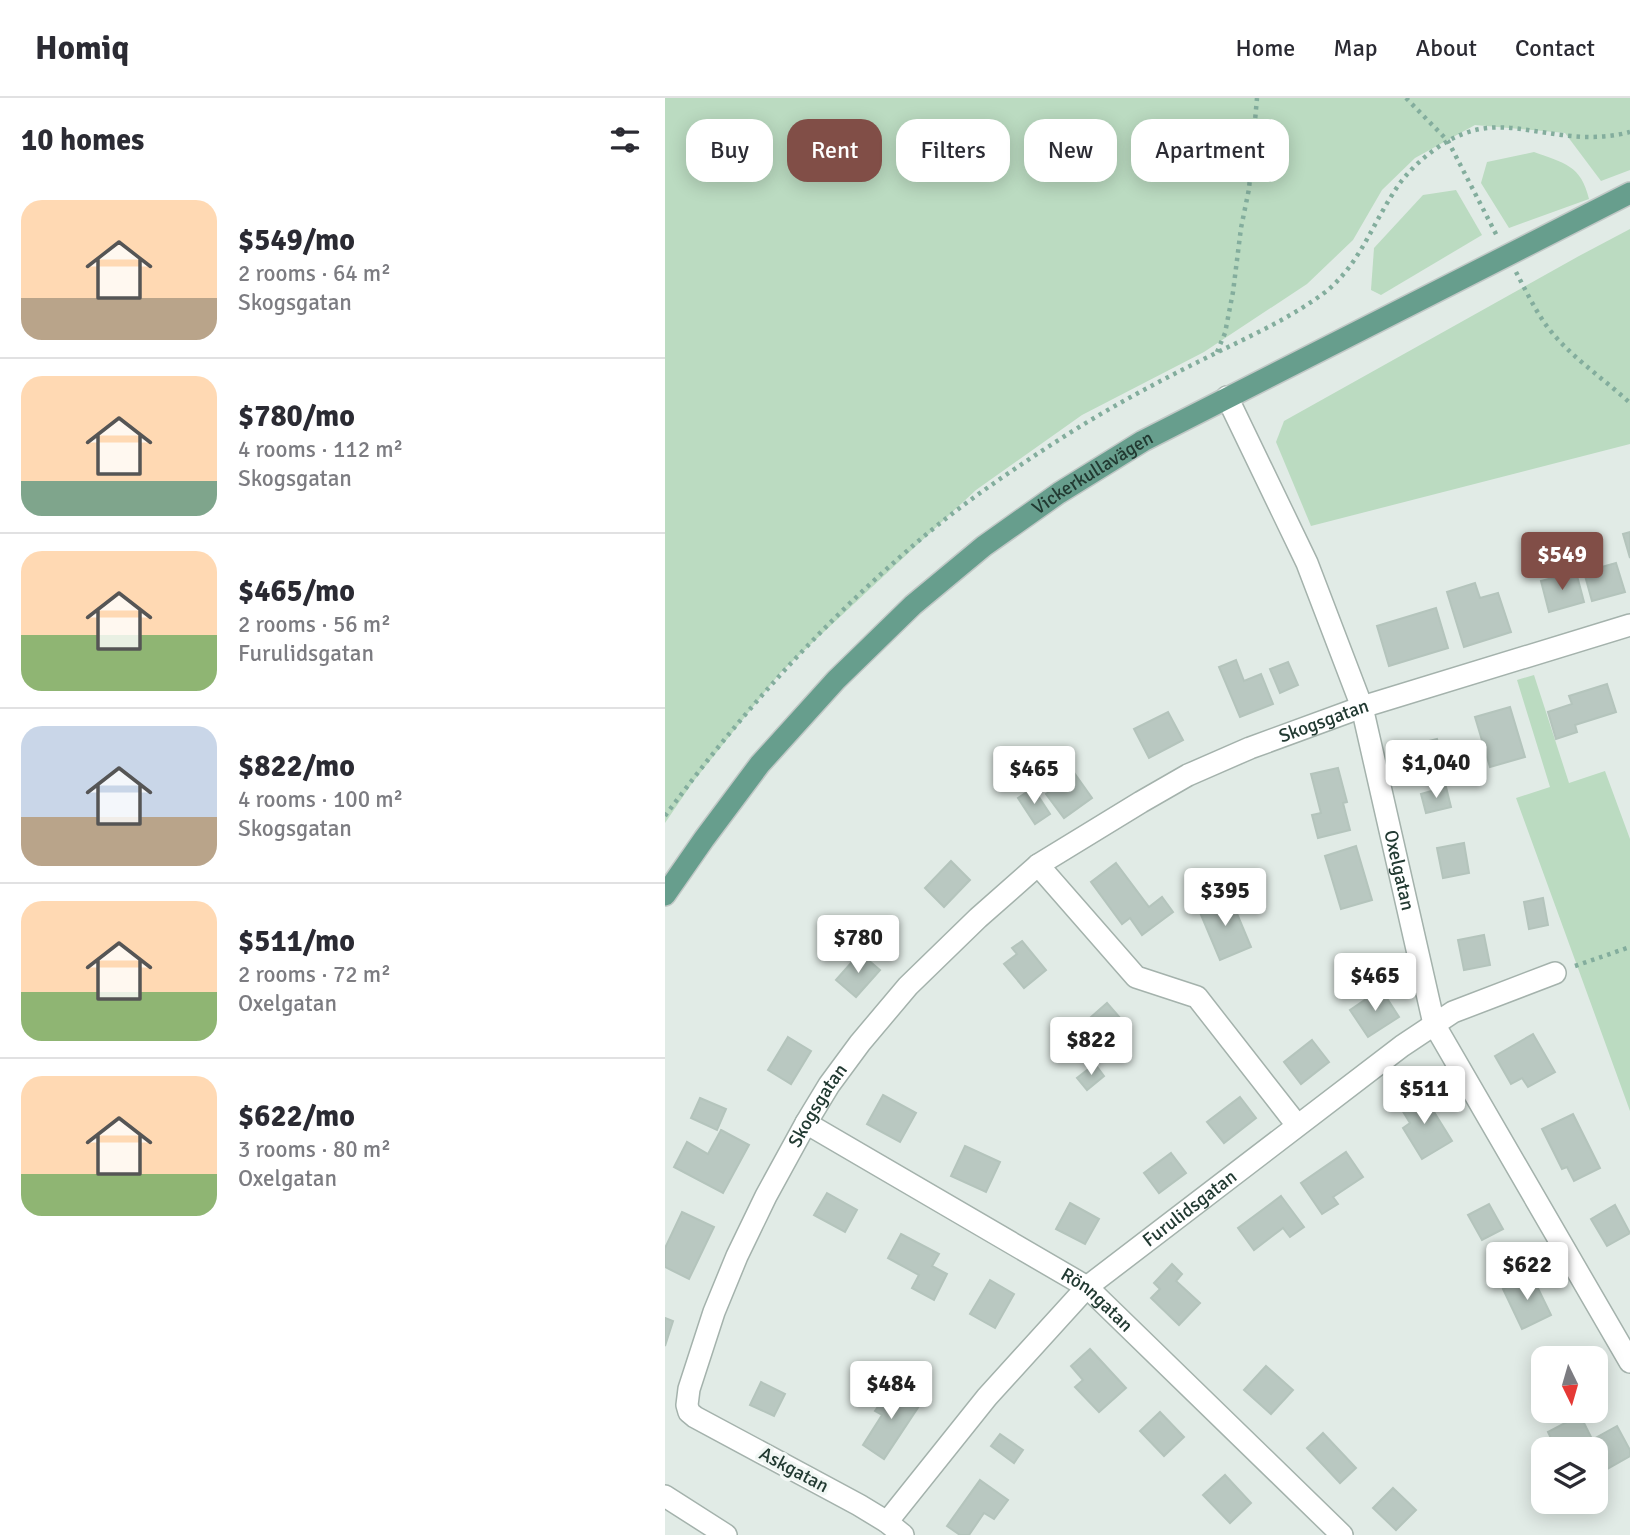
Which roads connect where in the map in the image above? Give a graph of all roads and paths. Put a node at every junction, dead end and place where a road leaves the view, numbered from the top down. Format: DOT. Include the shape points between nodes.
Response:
graph roads {
  1 [pos="1257,98"];
  2 [pos="1406,98"];
  3 [pos="1630,132"];
  4 [pos="1448,141"];
  5 [pos="1630,193"];
  6 [pos="1497,237"];
  7 [pos="1516,271"];
  8 [pos="1217,353"];
  9 [pos="1227,397"];
  10 [pos="1630,403"];
  11 [pos="1630,625"];
  12 [pos="1362,707"];
  13 [pos="665,816"];
  14 [pos="1038,865"];
  15 [pos="665,895"];
  16 [pos="1630,947"];
  17 [pos="1555,973"];
  18 [pos="1434,1024"];
  19 [pos="806,1123"];
  20 [pos="1297,1125"];
  21 [pos="1087,1287"];
  22 [pos="1630,1362"];
  23 [pos="687,1405"];
  24 [pos="665,1496"];
  25 [pos="895,1528"];
  26 [pos="726,1535"];
  27 [pos="1342,1535"];
  1 -- 8 [label="path" via="1233,292"];
  2 -- 4 [label="path"];
  3 -- 4 [label="path" via="1601,137 1496,127 1478,128"];
  4 -- 6 [label="path"];
  4 -- 8 [label="path" via="1419,162 1395,190 1360,254 1324,293"];
  5 -- 9 [label="main road, Vickerkullavägen"];
  7 -- 10 [label="path" via="1555,336"];
  8 -- 13 [label="path" via="1068,435 923,537 864,589 757,699"];
  9 -- 12 [label="street, Oxelgatan" via="1307,563"];
  9 -- 15 [label="main road, Vickerkullavägen" via="1059,493 983,546 913,605 760,764"];
  11 -- 12 [label="street, Skogsgatan"];
  12 -- 14 [label="street, Skogsgatan" via="1188,775"];
  12 -- 18 [label="street, Oxelgatan"];
  14 -- 19 [label="street, Skogsgatan" via="908,986 860,1043"];
  14 -- 20 [label="street" via="1136,977 1197,997"];
  16 -- 17 [label="path"];
  17 -- 18 [label="street, Furulidsgatan" via="1453,1012"];
  18 -- 20 [label="street, Furulidsgatan"];
  18 -- 22 [label="street, Oxelgatan"];
  19 -- 21 [label="street, Rönngatan"];
  19 -- 23 [label="street, Skogsgatan" via="713,1311"];
  20 -- 21 [label="street, Furulidsgatan"];
  21 -- 25 [label="street, Furulidsgatan" via="987,1397"];
  21 -- 27 [label="street, Rönngatan"];
  23 -- 25 [label="street, Askgatan" via="695,1417"];
  24 -- 26 [label="street"];
}
